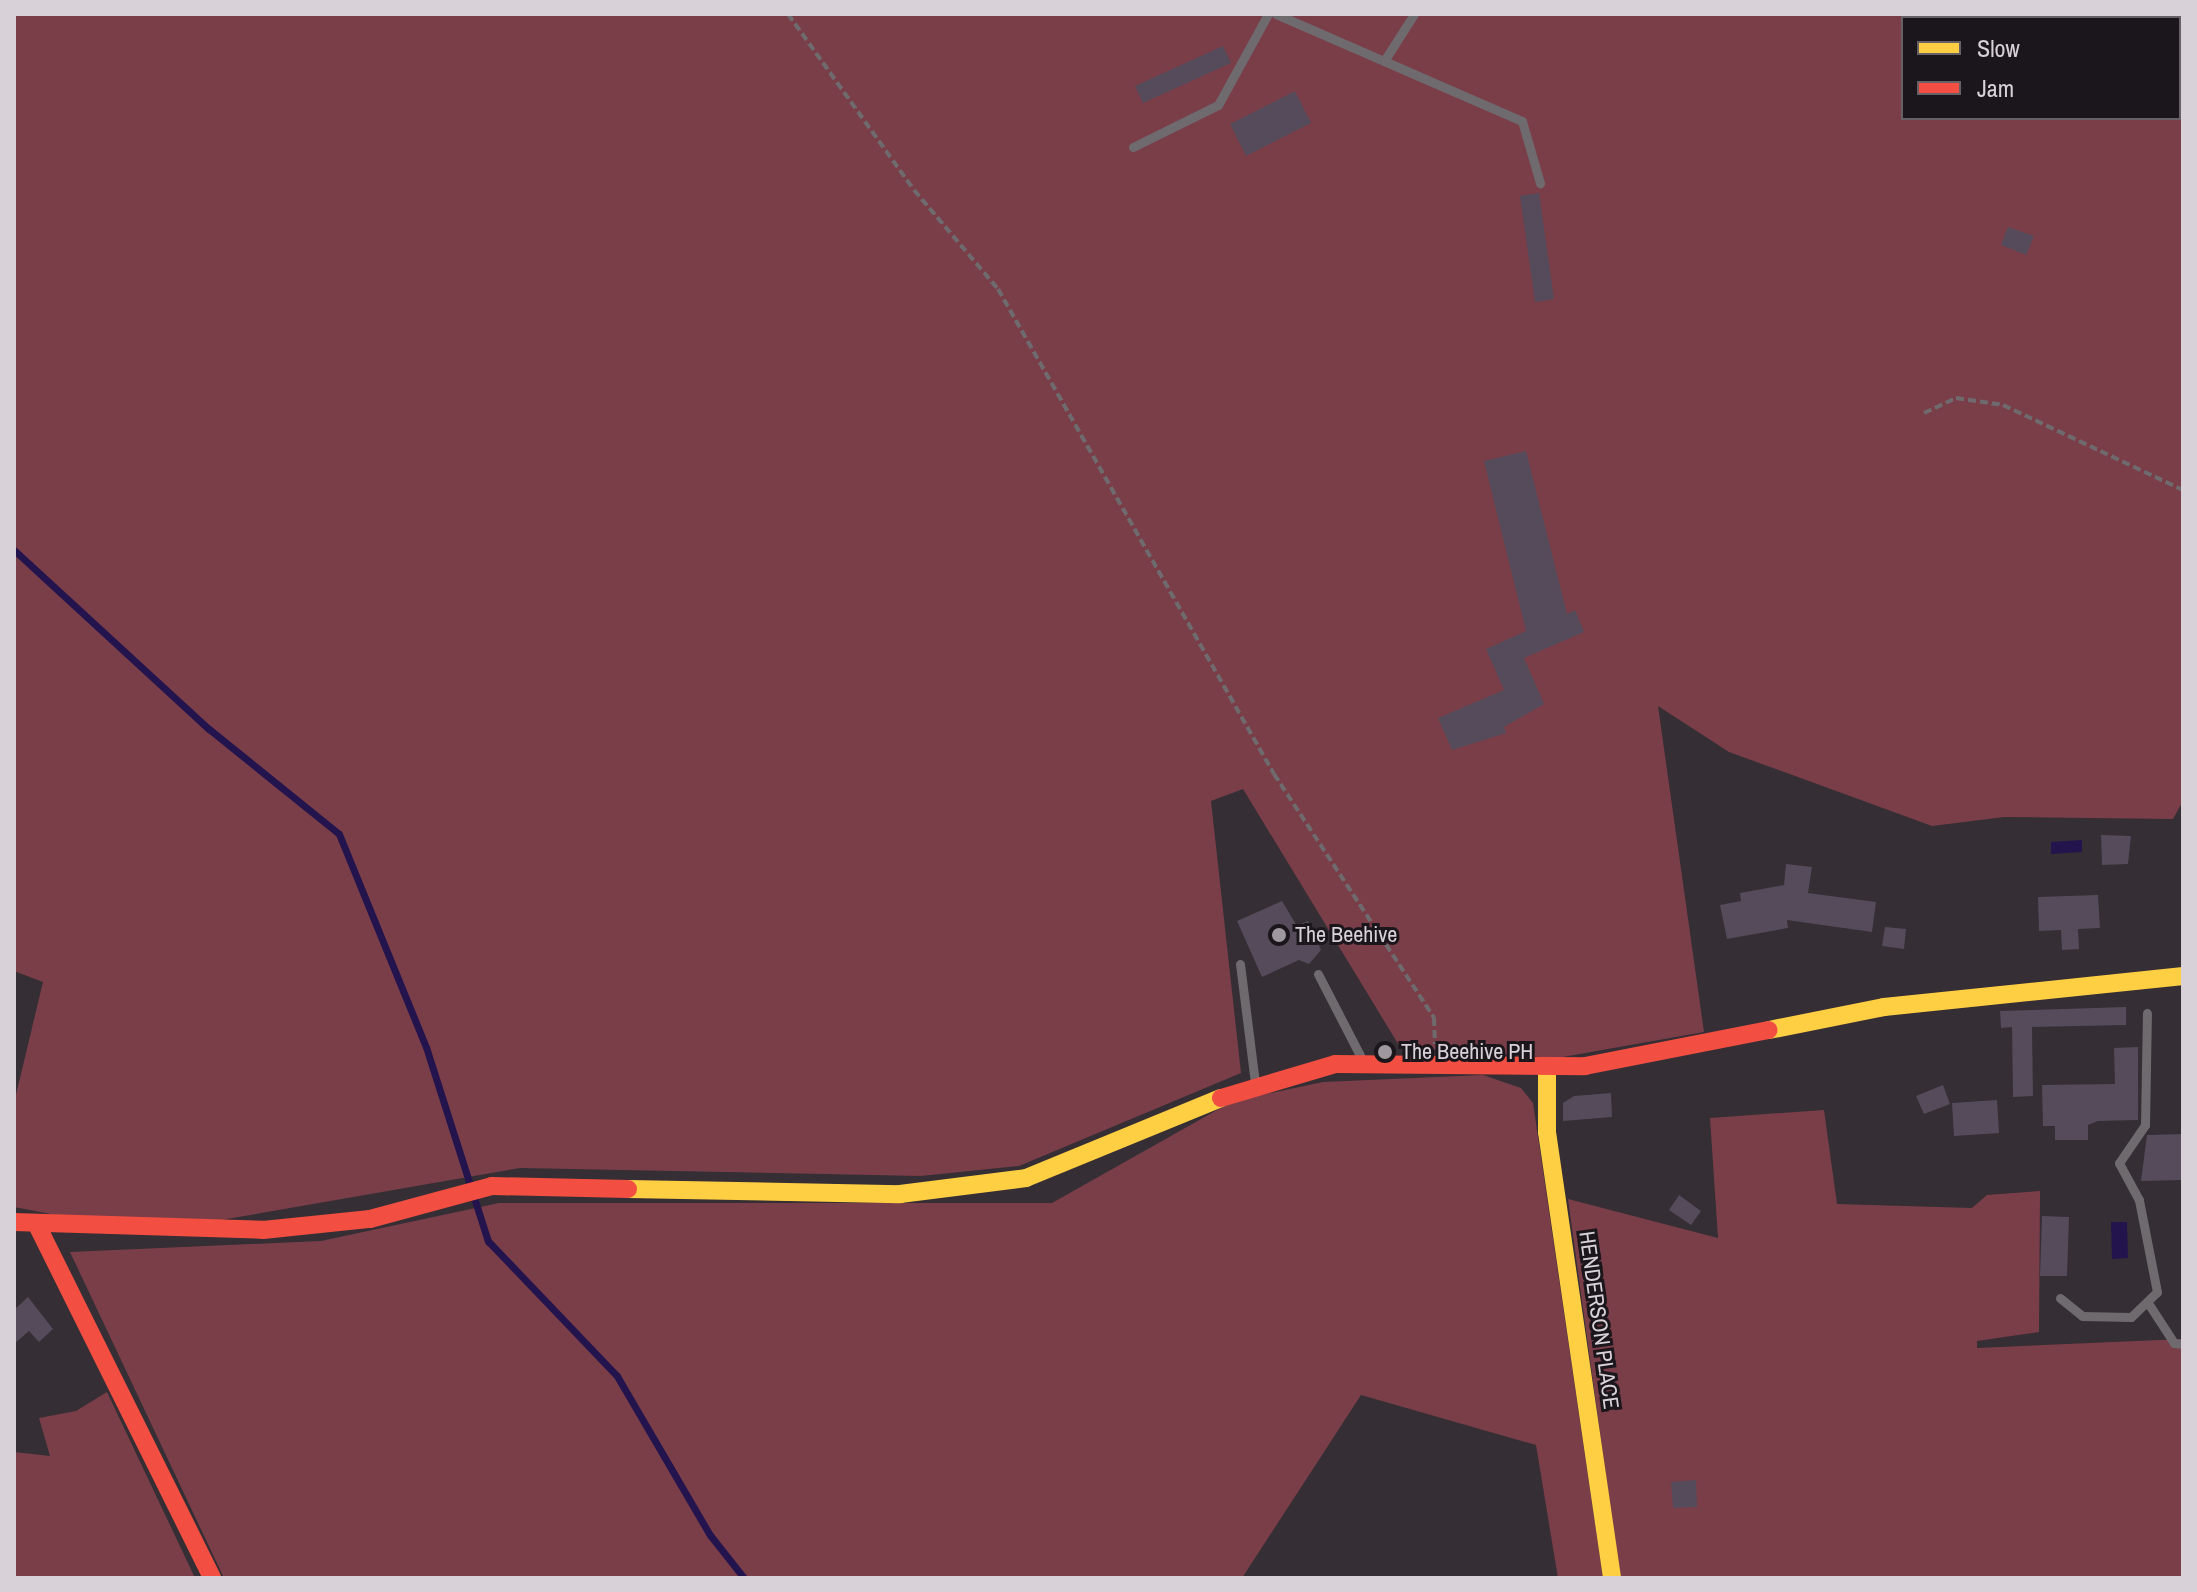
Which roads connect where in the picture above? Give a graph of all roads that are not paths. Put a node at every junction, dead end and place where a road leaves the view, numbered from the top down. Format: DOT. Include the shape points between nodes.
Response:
graph roads {
  1 [pos="1268,14"];
  2 [pos="1276,14"];
  3 [pos="1414,14"];
  4 [pos="1384,61"];
  5 [pos="1133,147"];
  6 [pos="1540,183"];
  7 [pos="1240,964"];
  8 [pos="1318,974"];
  9 [pos="2183,976"];
  10 [pos="2147,1013"];
  11 [pos="1363,1061"];
  12 [pos="1547,1068"];
  13 [pos="1255,1086"];
  14 [pos="14,1222"];
  15 [pos="37,1225"];
  16 [pos="2060,1298"];
  17 [pos="2150,1306"];
  18 [pos="2183,1344"];
  19 [pos="212,1578"];
  20 [pos="1612,1578"];
  1 -- 5 [label="lane" via="1218,105"];
  2 -- 4 [label="lane"];
  3 -- 4 [label="lane"];
  4 -- 6 [label="lane" via="1522,121"];
  7 -- 13 [label="lane"];
  8 -- 11 [label="lane"];
  9 -- 12 [label="street" via="1897,1005 1674,1053"];
  10 -- 17 [label="lane" via="2145,1125 2119,1163 2139,1200 2157,1267"];
  11 -- 12 [label="street"];
  11 -- 13 [label="street"];
  12 -- 20 [label="street, HENDERSON PLACE" via="1547,1132"];
  13 -- 15 [label="street" via="1026,1178 900,1194 492,1186 370,1219 263,1230"];
  14 -- 15 [label="street"];
  15 -- 19 [label="street"];
  16 -- 17 [label="lane" via="2070,1311 2092,1318 2131,1317"];
  17 -- 18 [label="lane" via="2174,1343"];
}
